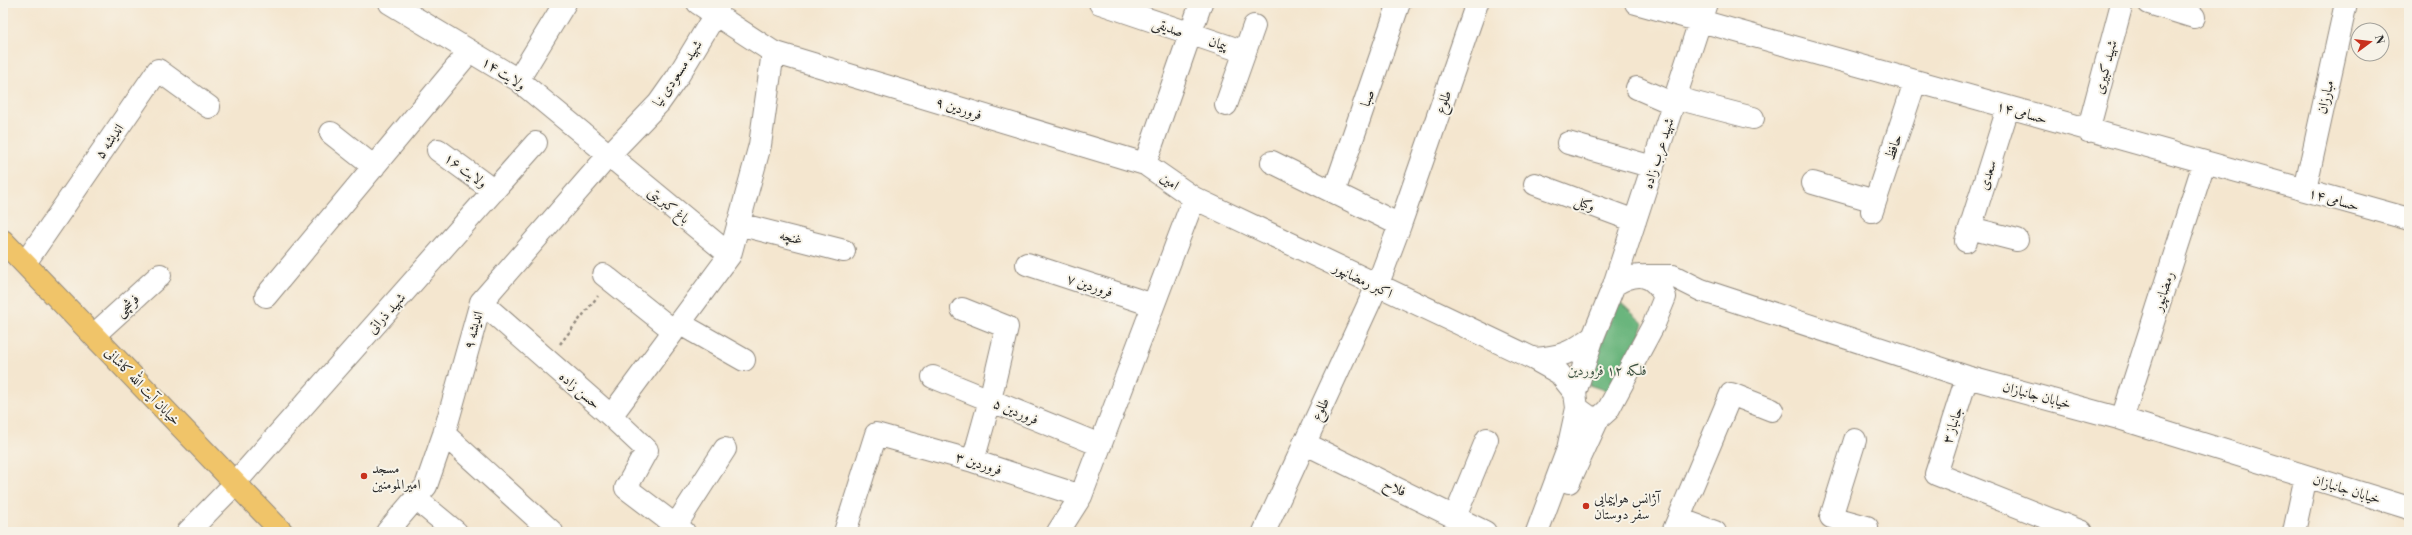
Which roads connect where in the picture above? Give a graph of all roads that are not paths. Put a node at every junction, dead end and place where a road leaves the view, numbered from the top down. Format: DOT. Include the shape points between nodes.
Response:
graph roads {
  1 [pos="390,3"];
  2 [pos="565,3"];
  3 [pos="1100,3"];
  4 [pos="1201,3"];
  5 [pos="1399,3"];
  6 [pos="1477,3"];
  7 [pos="1636,3"];
  8 [pos="2122,3"];
  9 [pos="2149,3"];
  10 [pos="2346,3"];
  11 [pos="711,6"];
  12 [pos="1704,12"];
  13 [pos="2194,17"];
  14 [pos="1254,26"];
  15 [pos="1190,35"];
  16 [pos="470,51"];
  17 [pos="773,52"];
  18 [pos="1245,52"];
  19 [pos="518,80"];
  20 [pos="1915,82"];
  21 [pos="1636,88"];
  22 [pos="1675,101"];
  23 [pos="1226,106"];
  24 [pos="209,107"];
  25 [pos="2008,108"];
  26 [pos="1753,118"];
  27 [pos="2088,131"];
  28 [pos="331,133"];
  29 [pos="536,143"];
  30 [pos="1568,144"];
  31 [pos="438,150"];
  32 [pos="609,155"];
  33 [pos="1272,162"];
  34 [pos="2204,163"];
  35 [pos="1145,164"];
  36 [pos="374,166"];
  37 [pos="1653,167"];
  38 [pos="1813,183"];
  39 [pos="1535,184"];
  40 [pos="2305,190"];
  41 [pos="494,191"];
  42 [pos="1334,192"];
  43 [pos="1194,198"];
  44 [pos="2409,219"];
  45 [pos="1636,222"];
  46 [pos="738,224"];
  47 [pos="1400,225"];
  48 [pos="2017,240"];
  49 [pos="3,241"];
  50 [pos="844,251"];
  51 [pos="730,255"];
  52 [pos="3,256"];
  53 [pos="25,263"];
  54 [pos="1027,264"];
  55 [pos="160,275"];
  56 [pos="1646,276"];
  57 [pos="607,277"];
  58 [pos="1377,286"];
  59 [pos="1614,286"];
  60 [pos="1701,290"];
  61 [pos="266,296"];
  62 [pos="1665,297"];
  63 [pos="481,302"];
  64 [pos="1153,305"];
  65 [pos="962,309"];
  66 [pos="677,327"];
  67 [pos="94,335"];
  68 [pos="1593,337"];
  69 [pos="1534,359"];
  70 [pos="744,360"];
  71 [pos="1967,376"];
  72 [pos="933,377"];
  73 [pos="990,400"];
  74 [pos="1576,401"];
  75 [pos="1772,410"];
  76 [pos="611,416"];
  77 [pos="2122,418"];
  78 [pos="1598,419"];
  79 [pos="444,434"];
  80 [pos="1487,439"];
  81 [pos="1855,440"];
  82 [pos="1304,443"];
  83 [pos="1100,445"];
  84 [pos="725,449"];
  85 [pos="973,461"];
  86 [pos="2306,476"];
  87 [pos="231,487"];
  88 [pos="1081,496"];
  89 [pos="415,498"];
  90 [pos="2409,508"];
  91 [pos="1455,517"];
  92 [pos="1676,525"];
  93 [pos="680,528"];
  94 [pos="1482,531"];
  95 [pos="188,532"];
  96 [pos="265,532"];
  97 [pos="282,532"];
  98 [pos="387,532"];
  99 [pos="456,532"];
  100 [pos="552,532"];
  101 [pos="845,532"];
  102 [pos="1058,532"];
  103 [pos="1264,532"];
  104 [pos="1537,532"];
  105 [pos="1542,532"];
  106 [pos="1715,532"];
  107 [pos="1865,532"];
  108 [pos="2082,532"];
  109 [pos="2294,532"];
  1 -- 16 [label="street, ولایت ۱۴"];
  2 -- 19 [label="street"];
  3 -- 15 [label="street, صدیقی"];
  4 -- 15 [label="street"];
  5 -- 42 [label="street, صبا"];
  6 -- 47 [label="street, طلوع"];
  7 -- 12 [label="street, حسامی ۱۴"];
  8 -- 27 [label="street, شهید کبیری"];
  9 -- 13 [label="street"];
  10 -- 40 [label="street, مبارزان"];
  11 -- 17 [label="street, فروردین ۹"];
  11 -- 32 [label="street, شهید مسعودی نیا" via="678,76 659,103"];
  12 -- 20 [label="street, حسامی ۱۴"];
  12 -- 22 [label="street, شهید عرب زاده"];
  14 -- 18 [label="street"];
  15 -- 18 [label="street, پیمان"];
  15 -- 35 [label="street"];
  16 -- 19 [label="street, ولایت ۱۴"];
  16 -- 36 [label="street"];
  17 -- 35 [label="street, فروردین ۹"];
  17 -- 46 [label="street" via="760,145"];
  18 -- 23 [label="street"];
  19 -- 32 [label="street, ولایت ۱۴"];
  20 -- 25 [label="street, حسامی ۱۴"];
  20 -- 38 [label="street, حافظ" via="1873,206"];
  21 -- 22 [label="street"];
  22 -- 26 [label="street"];
  22 -- 37 [label="street, شهید عرب زاده"];
  24 -- 53 [label="street, اندیشه ۵" via="158,70"];
  25 -- 27 [label="street, حسامی ۱۴"];
  25 -- 48 [label="street, سعدی" via="1968,235"];
  27 -- 34 [label="street, حسامی ۱۴"];
  28 -- 36 [label="street"];
  29 -- 41 [label="street, شهید ذراتی"];
  30 -- 37 [label="street"];
  31 -- 41 [label="street, ولایت ۱۶"];
  32 -- 51 [label="street, باغ کبریتی"];
  32 -- 63 [label="street, اندیشه ۹"];
  33 -- 42 [label="street"];
  34 -- 40 [label="street, حسامی ۱۴"];
  34 -- 77 [label="street, رمضانپور"];
  35 -- 43 [label="street, امین"];
  36 -- 61 [label="street"];
  37 -- 45 [label="street, شهید عرب زاده"];
  39 -- 45 [label="street, وکیل"];
  40 -- 44 [label="street, حسامی ۱۴"];
  41 -- 87 [label="street, شهید ذراتی"];
  42 -- 47 [label="street"];
  43 -- 58 [label="street, اکبر رمضانپور"];
  43 -- 64 [label="street"];
  45 -- 59 [label="street, شهید عرب زاده"];
  46 -- 50 [label="street, غنچه"];
  46 -- 51 [label="street"];
  47 -- 58 [label="street, طلوع"];
  49 -- 53 [label="main road, خیابان آیت الله کاشانی"];
  51 -- 66 [label="street"];
  52 -- 87 [label="main road, خیابان آیت الله کاشانی"];
  53 -- 67 [label="main road, خیابان آیت الله کاشانی"];
  54 -- 64 [label="street, فروردین ۷"];
  55 -- 67 [label="street, فرشچی"];
  56 -- 59 [label="street" via="1629,276"];
  56 -- 60 [label="street" via="1673,276"];
  56 -- 62 [label="street" via="1659,284"];
  57 -- 66 [label="street"];
  58 -- 69 [label="street, اکبر رمضانپور"];
  58 -- 82 [label="street, طلوع"];
  59 -- 68 [label="street, شهید عرب زاده"];
  60 -- 62 [label="street, خیابان جانبازان"];
  60 -- 71 [label="street, خیابان جانبازان"];
  62 -- 78 [label="street" via="1654,324 1608,410"];
  63 -- 76 [label="street, حسن زاده"];
  63 -- 79 [label="street, اندیشه ۹"];
  64 -- 83 [label="street"];
  65 -- 73 [label="street" via="1007,327"];
  66 -- 70 [label="street"];
  66 -- 76 [label="street"];
  67 -- 87 [label="main road, خیابان آیت الله کاشانی"];
  68 -- 69 [label="street" via="1558,358"];
  68 -- 74 [label="street, شهید عرب زاده"];
  69 -- 74 [label="street, اکبر رمضانپور" via="1559,373"];
  71 -- 77 [label="street, خیابان جانبازان"];
  71 -- 108 [label="street, جانباز ۳" via="1936,474"];
  72 -- 73 [label="street, فروردین ۵"];
  73 -- 83 [label="street, فروردین ۵"];
  73 -- 85 [label="street"];
  74 -- 78 [label="street" via="1588,416"];
  74 -- 104 [label="street, شهید عرب زاده" via="1568,449"];
  75 -- 92 [label="street" via="1731,394"];
  76 -- 93 [label="street, حسن زاده" via="647,450 626,488"];
  77 -- 86 [label="street, خیابان جانبازان"];
  78 -- 105 [label="street" via="1572,478"];
  79 -- 89 [label="street, اندیشه ۹" via="426,486"];
  79 -- 100 [label="street"];
  80 -- 91 [label="street"];
  81 -- 107 [label="street" via="1831,517 1867,527"];
  82 -- 91 [label="street, فلاح"];
  82 -- 103 [label="street, طلوع"];
  83 -- 88 [label="street"];
  84 -- 93 [label="street"];
  85 -- 88 [label="street, فروردین ۳"];
  85 -- 101 [label="street, فروردین ۳" via="876,434"];
  86 -- 90 [label="street, خیابان جانبازان"];
  86 -- 109 [label="street"];
  87 -- 95 [label="street, شهید ذراتی"];
  87 -- 96 [label="main road, خیابان آیت الله کاشانی"];
  87 -- 97 [label="main road, خیابان آیت الله کاشانی"];
  88 -- 102 [label="street"];
  89 -- 98 [label="street, اندیشه ۹"];
  89 -- 99 [label="street"];
  91 -- 94 [label="street, فلاح"];
  92 -- 106 [label="street"];
}
